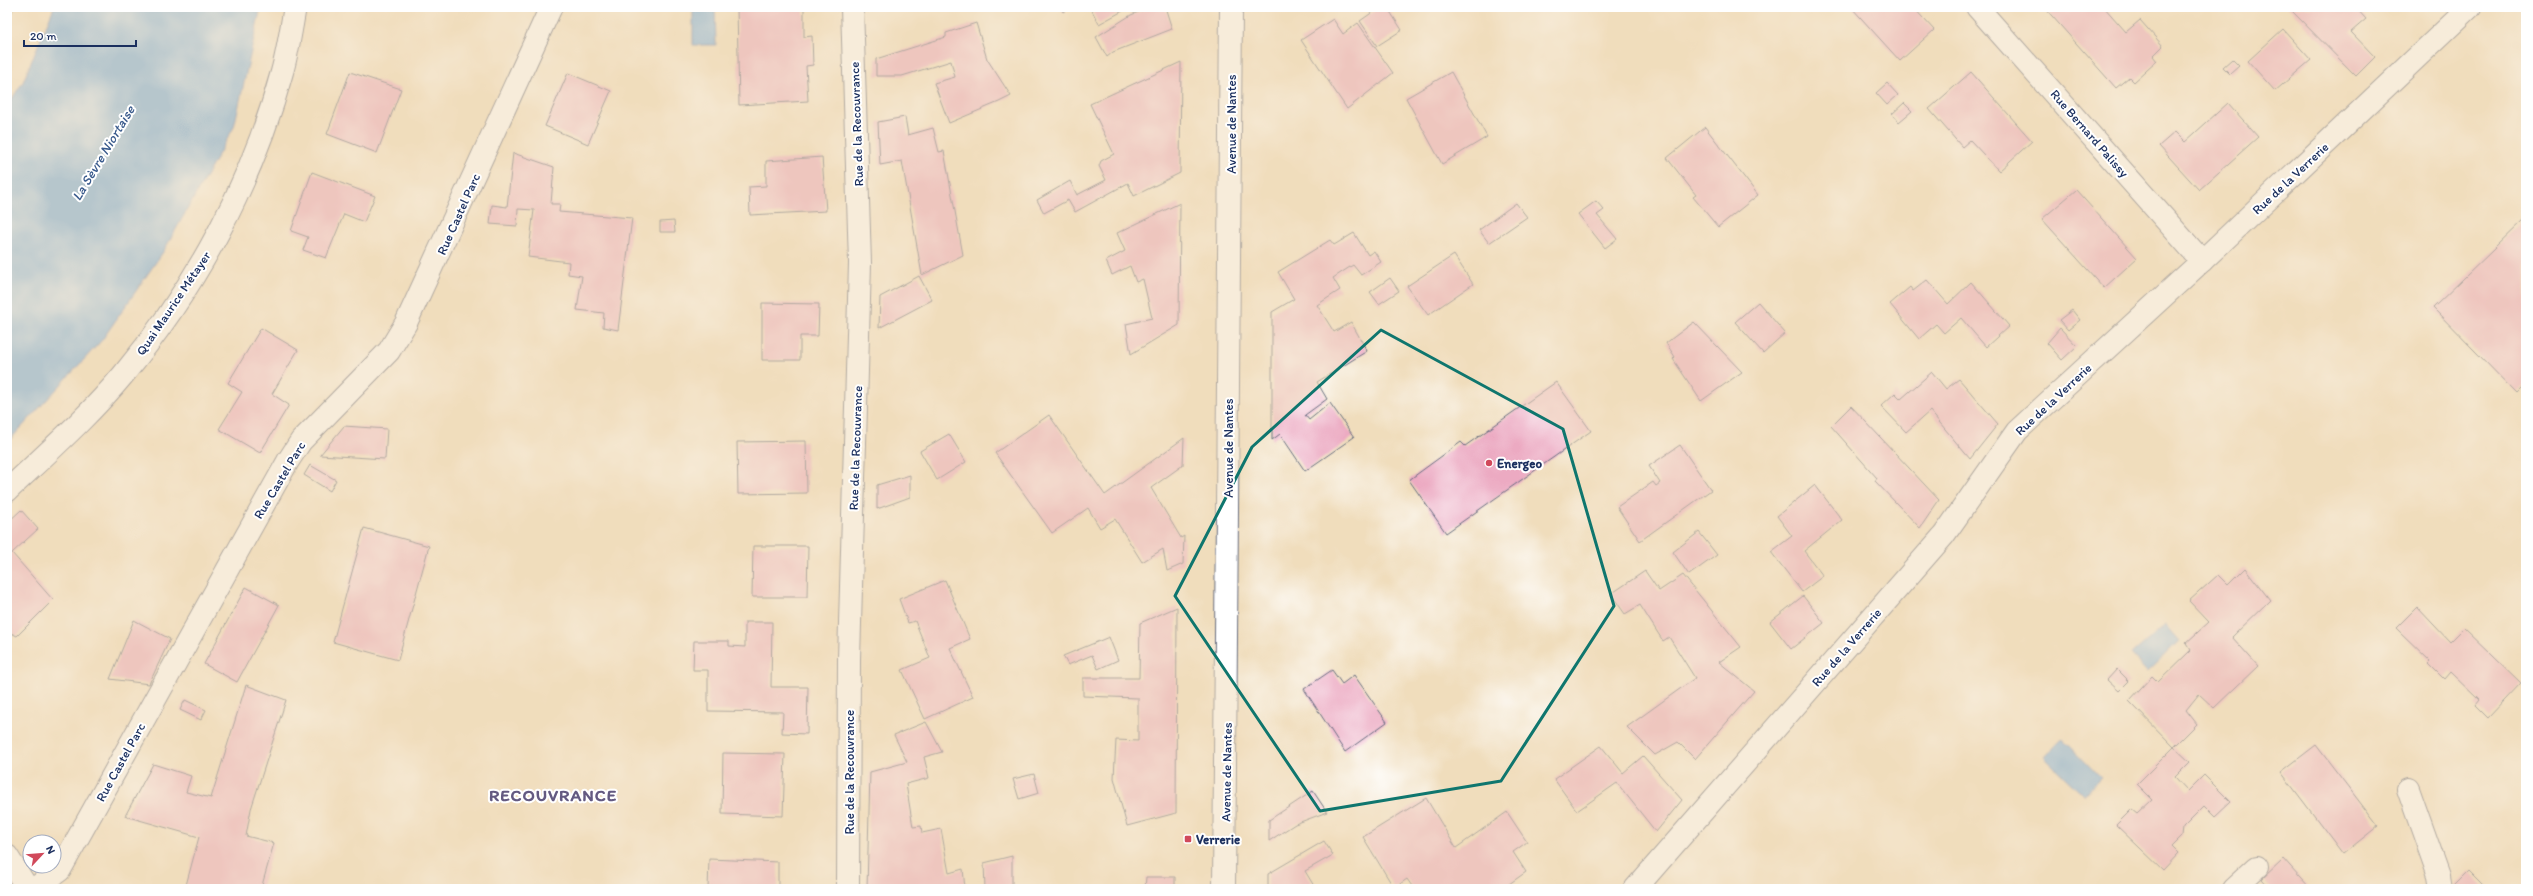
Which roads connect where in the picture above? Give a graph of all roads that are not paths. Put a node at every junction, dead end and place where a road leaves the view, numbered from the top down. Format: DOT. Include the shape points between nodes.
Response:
graph roads {
  1 [pos="295,7"];
  2 [pos="551,7"];
  3 [pos="852,7"];
  4 [pos="1231,7"];
  5 [pos="1976,7"];
  6 [pos="2470,7"];
  7 [pos="2202,261"];
  8 [pos="7,491"];
  9 [pos="2408,789"];
  10 [pos="7,856"];
  11 [pos="2257,867"];
  12 [pos="28,889"];
  13 [pos="34,889"];
  14 [pos="848,889"];
  15 [pos="1224,889"];
  16 [pos="1635,889"];
  17 [pos="2233,889"];
  18 [pos="2441,889"];
  1 -- 8 [label="street, Quai Maurice Métayer" via="282,72 263,132 230,210 194,277 122,376 72,429"];
  2 -- 13 [label="street, Rue Castel Parc" via="406,323 389,351 301,441 60,870"];
  3 -- 14 [label="street, Rue de la Recouvrance" via="860,263 849,660"];
  4 -- 15 [label="street, Avenue de Nantes"];
  5 -- 7 [label="street, Rue Bernard Palissy"];
  6 -- 7 [label="street, Rue de la Verrerie"];
  7 -- 16 [label="street, Rue de la Verrerie" via="2017,432 1944,535"];
  9 -- 18 [label="street" via="2439,876"];
  10 -- 12 [label="street"];
  11 -- 17 [label="street"];
}
